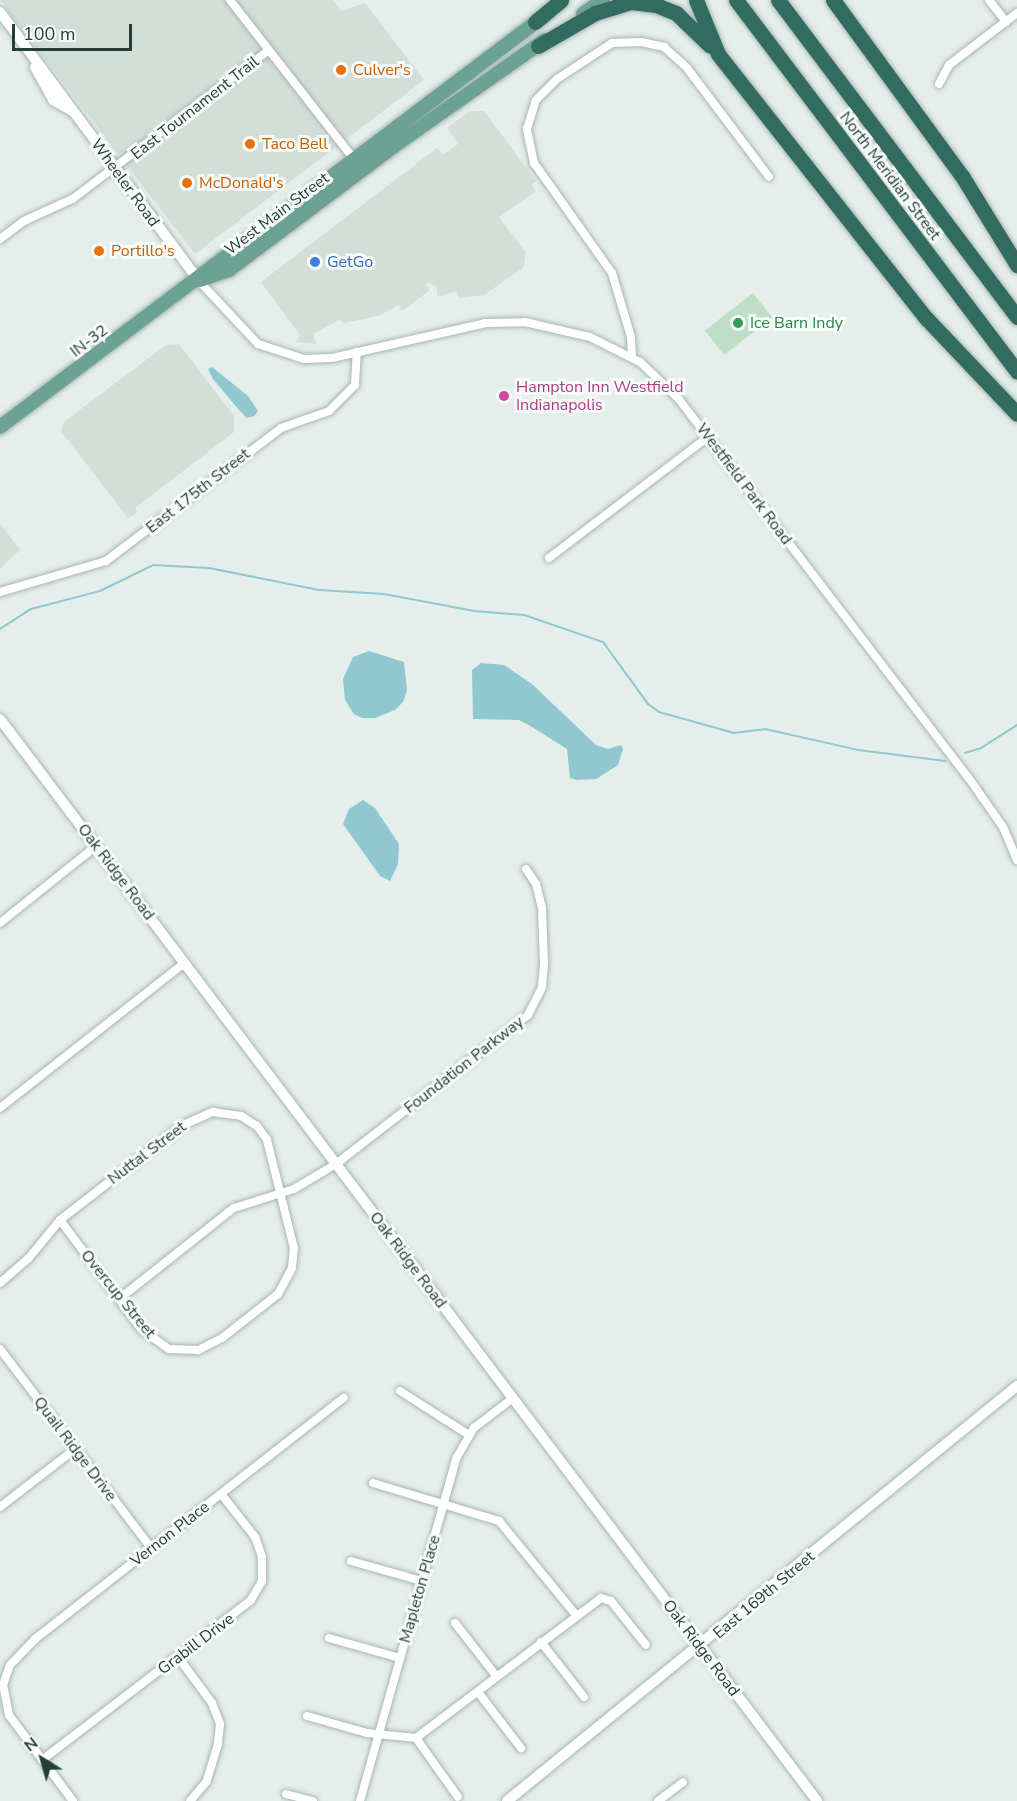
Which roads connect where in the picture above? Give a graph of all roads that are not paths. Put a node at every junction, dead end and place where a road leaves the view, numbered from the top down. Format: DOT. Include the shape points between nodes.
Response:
graph roads {
  1 [pos="230,0"];
  2 [pos="561,0"];
  3 [pos="567,0"];
  4 [pos="603,0"];
  5 [pos="696,0"];
  6 [pos="736,0"];
  7 [pos="778,0"];
  8 [pos="828,0"];
  9 [pos="833,0"];
  10 [pos="989,0"];
  11 [pos="0,12"];
  12 [pos="1017,13"];
  13 [pos="841,14"];
  14 [pos="535,22"];
  15 [pos="1006,22"];
  16 [pos="537,46"];
  17 [pos="268,51"];
  18 [pos="718,54"];
  19 [pos="939,84"];
  20 [pos="353,158"];
  21 [pos="114,169"];
  22 [pos="769,177"];
  23 [pos="0,239"];
  24 [pos="1017,265"];
  25 [pos="198,280"];
  26 [pos="1017,316"];
  27 [pos="357,352"];
  28 [pos="632,357"];
  29 [pos="1017,372"];
  30 [pos="1017,414"];
  31 [pos="0,427"];
  32 [pos="708,436"];
  33 [pos="549,558"];
  34 [pos="0,592"];
  35 [pos="0,719"];
  36 [pos="96,846"];
  37 [pos="1017,860"];
  38 [pos="526,869"];
  39 [pos="0,923"];
  40 [pos="184,963"];
  41 [pos="0,1108"];
  42 [pos="336,1164"];
  43 [pos="282,1193"];
  44 [pos="60,1220"];
  45 [pos="0,1283"];
  46 [pos="119,1299"];
  47 [pos="0,1348"];
  48 [pos="1017,1386"];
  49 [pos="400,1391"];
  50 [pos="344,1398"];
  51 [pos="513,1398"];
  52 [pos="469,1435"];
  53 [pos="75,1449"];
  54 [pos="373,1483"];
  55 [pos="221,1494"];
  56 [pos="444,1503"];
  57 [pos="0,1507"];
  58 [pos="151,1548"];
  59 [pos="351,1561"];
  60 [pos="422,1581"];
  61 [pos="576,1615"];
  62 [pos="455,1623"];
  63 [pos="329,1638"];
  64 [pos="541,1642"];
  65 [pos="646,1645"];
  66 [pos="700,1648"];
  67 [pos="178,1657"];
  68 [pos="400,1658"];
  69 [pos="497,1677"];
  70 [pos="478,1692"];
  71 [pos="584,1697"];
  72 [pos="307,1716"];
  73 [pos="379,1735"];
  74 [pos="416,1738"];
  75 [pos="521,1748"];
  76 [pos="42,1760"];
  77 [pos="683,1782"];
  78 [pos="286,1794"];
  79 [pos="458,1797"];
  80 [pos="73,1801"];
  81 [pos="190,1801"];
  82 [pos="313,1801"];
  83 [pos="360,1801"];
  84 [pos="507,1801"];
  85 [pos="658,1801"];
  86 [pos="817,1801"];
  1 -- 17 [label="street"];
  2 -- 14 [label="highway"];
  3 -- 14 [label="main road, West Main Street"];
  4 -- 16 [label="main road, West Main Street"];
  5 -- 18 [label="highway"];
  6 -- 29 [label="highway, North Meridian Street"];
  7 -- 26 [label="highway, North Meridian Street"];
  8 -- 13 [label="highway"];
  9 -- 13 [label="highway"];
  10 -- 15 [label="street"];
  11 -- 21 [label="street, Wheeler Road"];
  12 -- 15 [label="street"];
  13 -- 24 [label="highway" via="962,176"];
  14 -- 20 [label="main road, West Main Street"];
  15 -- 19 [label="street" via="949,65"];
  16 -- 18 [label="highway" via="605,9 632,2 656,5 682,17"];
  16 -- 25 [label="main road, West Main Street" via="394,146 229,270"];
  17 -- 20 [label="street"];
  17 -- 21 [label="street, East Tournament Trail"];
  18 -- 30 [label="highway" via="926,318"];
  20 -- 25 [label="main road, West Main Street" via="219,259"];
  21 -- 23 [label="street, East Tournament Trail" via="74,198 33,216"];
  21 -- 25 [label="street, Wheeler Road"];
  22 -- 28 [label="street" via="687,68 664,47 641,42 612,44 557,79 537,100 527,129 534,163 612,273 632,337"];
  25 -- 27 [label="street, Westfield Park Road" via="237,326 265,348 304,359"];
  25 -- 31 [label="main road, IN-32"];
  27 -- 28 [label="street, Westfield Park Road" via="477,325 525,322 574,332"];
  27 -- 34 [label="street, East 175th Street" via="355,385 329,411 281,428 106,561"];
  28 -- 32 [label="street, Westfield Park Road" via="678,398"];
  32 -- 33 [label="street"];
  32 -- 37 [label="street, Westfield Park Road" via="960,767 1003,827"];
  35 -- 36 [label="street, Oak Ridge Road"];
  36 -- 39 [label="street"];
  36 -- 40 [label="street, Oak Ridge Road"];
  38 -- 42 [label="street, Foundation Parkway" via="536,884 542,908 544,963 542,987 528,1015"];
  40 -- 41 [label="street"];
  40 -- 42 [label="street, Oak Ridge Road"];
  42 -- 43 [label="street, Foundation Parkway"];
  42 -- 51 [label="street, Oak Ridge Road"];
  43 -- 44 [label="street, Nuttal Street" via="271,1149 257,1126 234,1114 213,1112 181,1126"];
  43 -- 46 [label="street, Foundation Parkway" via="228,1212"];
  43 -- 46 [label="street, Overcup Street" via="294,1248 290,1275 274,1298 222,1338 198,1350 163,1347 142,1330"];
  44 -- 45 [label="street, Nuttal Street" via="28,1259"];
  44 -- 46 [label="street, Overcup Street"];
  47 -- 53 [label="street, Quail Ridge Drive"];
  48 -- 66 [label="street, East 169th Street"];
  49 -- 52 [label="street"];
  50 -- 55 [label="street, Vernon Place"];
  51 -- 52 [label="street, Mapleton Place"];
  51 -- 66 [label="street, Oak Ridge Road"];
  52 -- 56 [label="street, Mapleton Place" via="457,1457"];
  53 -- 57 [label="street"];
  53 -- 58 [label="street, Quail Ridge Drive"];
  54 -- 56 [label="street"];
  55 -- 58 [label="street, Vernon Place"];
  55 -- 67 [label="street, Grabill Drive" via="259,1545 262,1581 247,1604"];
  56 -- 60 [label="street, Mapleton Place"];
  56 -- 61 [label="street" via="484,1514 505,1526"];
  58 -- 76 [label="street, Vernon Place" via="23,1649 4,1678 3,1695 9,1715"];
  59 -- 60 [label="street"];
  60 -- 68 [label="street, Mapleton Place"];
  61 -- 64 [label="street"];
  61 -- 65 [label="street" via="597,1599 608,1598"];
  62 -- 69 [label="street"];
  63 -- 68 [label="street"];
  64 -- 69 [label="street"];
  64 -- 71 [label="street"];
  66 -- 84 [label="street, East 169th Street"];
  66 -- 86 [label="street, Oak Ridge Road"];
  67 -- 76 [label="street, Grabill Drive"];
  67 -- 81 [label="street" via="212,1703 220,1724 207,1781"];
  68 -- 73 [label="street, Mapleton Place"];
  69 -- 70 [label="street"];
  70 -- 74 [label="street"];
  70 -- 75 [label="street"];
  72 -- 73 [label="street"];
  73 -- 74 [label="street"];
  73 -- 83 [label="street, Mapleton Place"];
  74 -- 79 [label="street"];
  76 -- 80 [label="street"];
  77 -- 85 [label="street"];
  78 -- 82 [label="street"];
}
